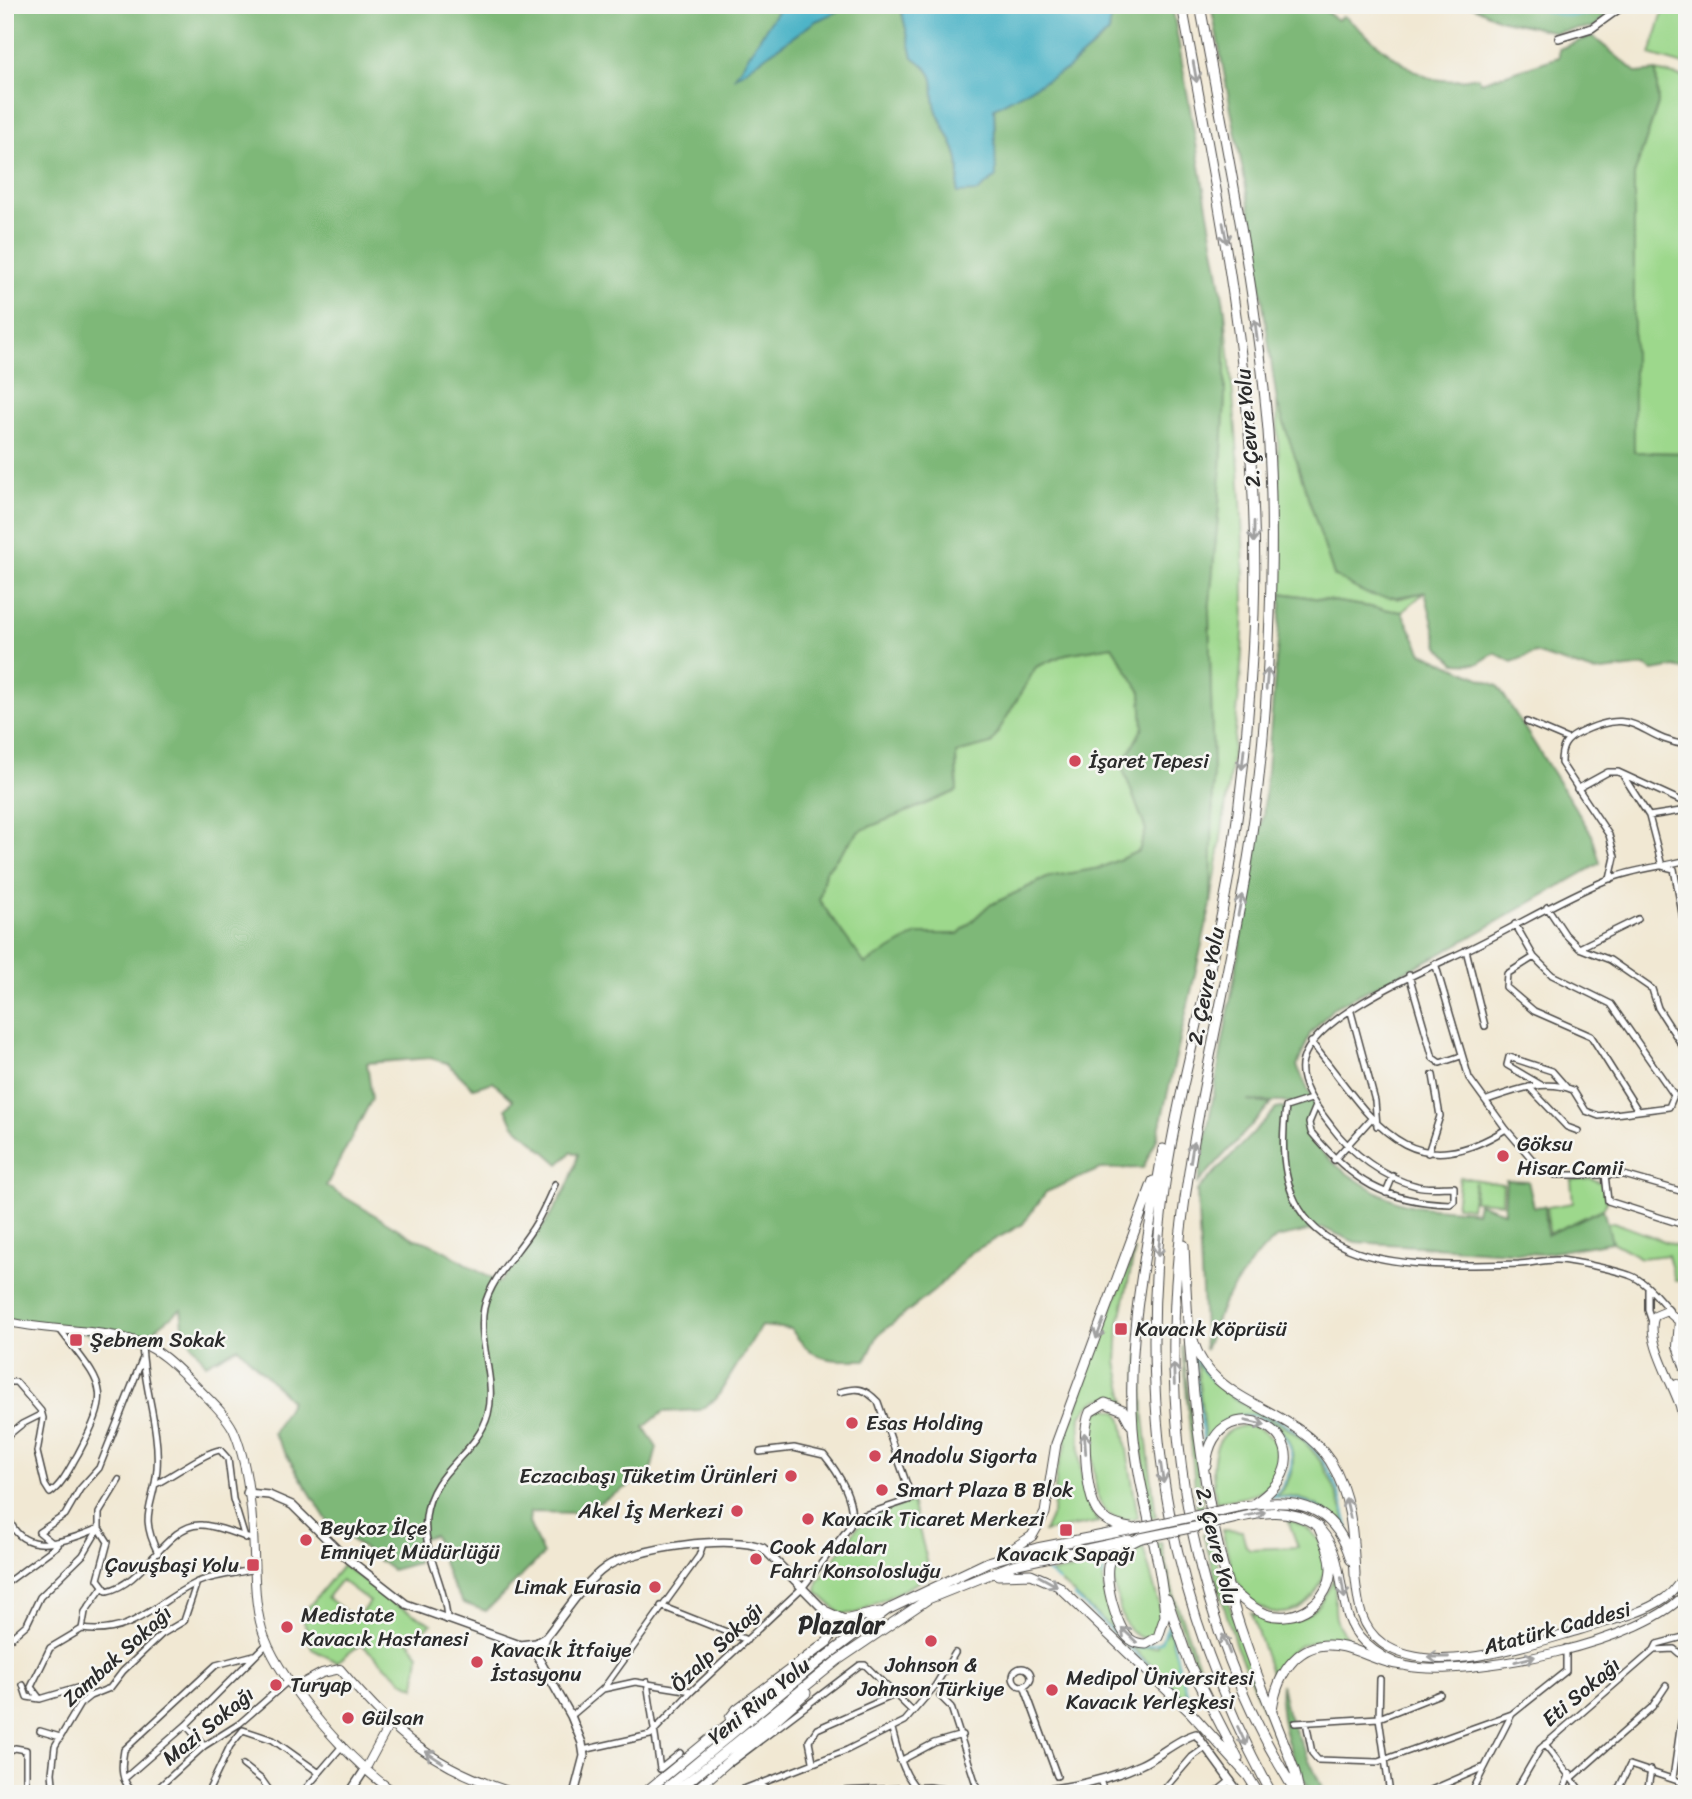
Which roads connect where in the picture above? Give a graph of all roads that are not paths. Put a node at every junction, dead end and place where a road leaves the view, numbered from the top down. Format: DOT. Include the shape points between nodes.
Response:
graph roads {
  1 [pos="1182,5"];
  2 [pos="1200,5"];
  3 [pos="1624,5"];
  4 [pos="1559,38"];
  5 [pos="1527,722"];
  6 [pos="1567,739"];
  7 [pos="1687,745"];
  8 [pos="1622,774"];
  9 [pos="1577,789"];
  10 [pos="1687,800"];
  11 [pos="1687,810"];
  12 [pos="1649,816"];
  13 [pos="1687,860"];
  14 [pos="1662,866"];
  15 [pos="1612,870"];
  16 [pos="1622,874"];
  17 [pos="1610,879"];
  18 [pos="1547,907"];
  19 [pos="1638,919"];
  20 [pos="1515,924"];
  21 [pos="1687,940"];
  22 [pos="1579,948"];
  23 [pos="1466,950"];
  24 [pos="1534,957"];
  25 [pos="1435,963"];
  26 [pos="1409,975"];
  27 [pos="1351,1012"];
  28 [pos="1485,1026"];
  29 [pos="1311,1042"];
  30 [pos="1687,1052"];
  31 [pos="1461,1056"];
  32 [pos="1433,1075"];
  33 [pos="1528,1086"];
  34 [pos="1543,1086"];
  35 [pos="1566,1087"];
  36 [pos="1311,1099"];
  37 [pos="1487,1100"];
  38 [pos="1179,1106"];
  39 [pos="1316,1106"];
  40 [pos="1637,1109"];
  41 [pos="1370,1120"];
  42 [pos="1377,1126"];
  43 [pos="1506,1129"];
  44 [pos="1578,1131"];
  45 [pos="1347,1145"];
  46 [pos="1163,1149"];
  47 [pos="1428,1153"];
  48 [pos="1334,1160"];
  49 [pos="1605,1174"];
  50 [pos="1393,1176"];
  51 [pos="555,1184"];
  52 [pos="1386,1193"];
  53 [pos="1687,1194"];
  54 [pos="1182,1220"];
  55 [pos="1687,1226"];
  56 [pos="1648,1289"];
  57 [pos="1186,1307"];
  58 [pos="1672,1313"];
  59 [pos="5,1321"];
  60 [pos="1679,1321"];
  61 [pos="1652,1322"];
  62 [pos="1687,1328"];
  63 [pos="61,1331"];
  64 [pos="142,1343"];
  65 [pos="142,1360"];
  66 [pos="1687,1375"];
  67 [pos="5,1382"];
  68 [pos="840,1392"];
  69 [pos="1687,1401"];
  70 [pos="41,1414"];
  71 [pos="1133,1429"];
  72 [pos="5,1438"];
  73 [pos="1687,1451"];
  74 [pos="760,1452"];
  75 [pos="119,1480"];
  76 [pos="1205,1481"];
  77 [pos="156,1484"];
  78 [pos="247,1493"];
  79 [pos="5,1497"];
  80 [pos="1255,1503"];
  81 [pos="852,1519"];
  82 [pos="1318,1526"];
  83 [pos="99,1528"];
  84 [pos="1140,1533"];
  85 [pos="249,1539"];
  86 [pos="58,1544"];
  87 [pos="704,1544"];
  88 [pos="158,1553"];
  89 [pos="1687,1553"];
  90 [pos="988,1562"];
  91 [pos="1687,1568"];
  92 [pos="255,1569"];
  93 [pos="1355,1575"];
  94 [pos="982,1576"];
  95 [pos="1683,1577"];
  96 [pos="1161,1581"];
  97 [pos="197,1582"];
  98 [pos="5,1584"];
  99 [pos="803,1587"];
  100 [pos="102,1588"];
  101 [pos="1230,1589"];
  102 [pos="1687,1591"];
  103 [pos="1687,1597"];
  104 [pos="1678,1602"];
  105 [pos="661,1606"];
  106 [pos="823,1609"];
  107 [pos="887,1610"];
  108 [pos="447,1620"];
  109 [pos="82,1629"];
  110 [pos="1687,1636"];
  111 [pos="546,1637"];
  112 [pos="747,1640"];
  113 [pos="865,1641"];
  114 [pos="5,1643"];
  115 [pos="267,1644"];
  116 [pos="534,1644"];
  117 [pos="520,1645"];
  118 [pos="1566,1648"];
  119 [pos="1654,1650"];
  120 [pos="537,1653"];
  121 [pos="955,1653"];
  122 [pos="254,1656"];
  123 [pos="1687,1660"];
  124 [pos="816,1664"];
  125 [pos="1402,1665"];
  126 [pos="1380,1679"];
  127 [pos="647,1682"];
  128 [pos="23,1685"];
  129 [pos="291,1685"];
  130 [pos="1024,1686"];
  131 [pos="1666,1686"];
  132 [pos="603,1689"];
  133 [pos="692,1691"];
  134 [pos="1440,1694"];
  135 [pos="894,1695"];
  136 [pos="90,1696"];
  137 [pos="940,1696"];
  138 [pos="40,1699"];
  139 [pos="1687,1704"];
  140 [pos="1272,1709"];
  141 [pos="912,1711"];
  142 [pos="1512,1714"];
  143 [pos="571,1716"];
  144 [pos="1379,1718"];
  145 [pos="1306,1722"];
  146 [pos="1295,1723"];
  147 [pos="186,1725"];
  148 [pos="389,1725"];
  149 [pos="241,1727"];
  150 [pos="722,1729"];
  151 [pos="892,1729"];
  152 [pos="655,1730"];
  153 [pos="40,1731"];
  154 [pos="962,1735"];
  155 [pos="60,1737"];
  156 [pos="1545,1744"];
  157 [pos="343,1745"];
  158 [pos="204,1746"];
  159 [pos="1207,1746"];
  160 [pos="583,1750"];
  161 [pos="5,1753"];
  162 [pos="680,1753"];
  163 [pos="1387,1760"];
  164 [pos="813,1761"];
  165 [pos="900,1762"];
  166 [pos="243,1765"];
  167 [pos="724,1765"];
  168 [pos="366,1768"];
  169 [pos="1482,1768"];
  170 [pos="1651,1770"];
  171 [pos="318,1772"];
  172 [pos="1571,1775"];
  173 [pos="1057,1776"];
  174 [pos="1248,1776"];
  175 [pos="1673,1777"];
  176 [pos="124,1779"];
  177 [pos="1100,1780"];
  178 [pos="1231,1780"];
  179 [pos="1686,1783"];
  180 [pos="757,1784"];
  181 [pos="389,1791"];
  182 [pos="919,1791"];
  183 [pos="1059,1792"];
  184 [pos="857,1793"];
  185 [pos="1020,1793"];
  186 [pos="26,1794"];
  187 [pos="54,1794"];
  188 [pos="136,1794"];
  189 [pos="146,1794"];
  190 [pos="207,1794"];
  191 [pos="272,1794"];
  192 [pos="301,1794"];
  193 [pos="349,1794"];
  194 [pos="398,1794"];
  195 [pos="518,1794"];
  196 [pos="574,1794"];
  197 [pos="643,1794"];
  198 [pos="659,1794"];
  199 [pos="673,1794"];
  200 [pos="691,1794"];
  201 [pos="734,1794"];
  202 [pos="776,1794"];
  203 [pos="800,1794"];
  204 [pos="977,1794"];
  205 [pos="988,1794"];
  206 [pos="1105,1794"];
  207 [pos="1160,1794"];
  208 [pos="1214,1794"];
  209 [pos="1240,1794"];
  210 [pos="1259,1794"];
  211 [pos="1272,1794"];
  212 [pos="1298,1794"];
  213 [pos="1390,1794"];
  214 [pos="1422,1794"];
  215 [pos="1471,1794"];
  216 [pos="1514,1794"];
  217 [pos="1562,1794"];
  218 [pos="1583,1794"];
  219 [pos="1616,1794"];
  220 [pos="1647,1794"];
  1 -- 38 [label="highway, 2. Çevre Yolu, one-way" via="1244,360 1253,471 1254,612 1230,871"];
  54 -- 2 [label="highway, 2. Çevre Yolu, one-way" via="1250,846 1270,638 1272,544 1268,430 1250,282"];
  3 -- 4 [label="street" via="1592,28"];
  5 -- 6 [label="street"];
  6 -- 7 [label="street" via="1603,722 1621,721"];
  6 -- 9 [label="street" via="1561,762"];
  8 -- 9 [label="street" via="1608,772"];
  8 -- 10 [label="street"];
  8 -- 12 [label="street"];
  9 -- 15 [label="street" via="1609,835 1615,857"];
  11 -- 12 [label="street"];
  12 -- 14 [label="street"];
  13 -- 14 [label="street"];
  14 -- 16 [label="street"];
  14 -- 21 [label="street" via="1674,869"];
  15 -- 16 [label="street"];
  15 -- 17 [label="street"];
  16 -- 17 [label="street"];
  17 -- 18 [label="street"];
  18 -- 20 [label="street"];
  18 -- 22 [label="street"];
  19 -- 22 [label="street"];
  20 -- 23 [label="street"];
  20 -- 24 [label="street"];
  22 -- 30 [label="street" via="1610,961 1651,989"];
  23 -- 25 [label="street"];
  23 -- 28 [label="street"];
  24 -- 40 [label="street" via="1507,974 1506,987 1534,1011 1591,1036"];
  24 -- 40 [label="street" via="1552,975 1611,1004 1674,1095 1669,1107"];
  25 -- 26 [label="street"];
  25 -- 31 [label="street"];
  26 -- 27 [label="street"];
  26 -- 31 [label="street" via="1433,1058 1440,1063"];
  27 -- 29 [label="street"];
  27 -- 42 [label="street" via="1375,1101"];
  29 -- 36 [label="street" via="1302,1063"];
  29 -- 41 [label="street"];
  31 -- 37 [label="street" via="1472,1084"];
  32 -- 47 [label="street" via="1440,1116"];
  33 -- 34 [label="street"];
  33 -- 37 [label="street"];
  33 -- 44 [label="street" via="1567,1127"];
  34 -- 35 [label="street"];
  34 -- 35 [label="street" via="1507,1065 1509,1056 1552,1071"];
  35 -- 40 [label="street" via="1586,1111 1599,1116"];
  36 -- 39 [label="street"];
  36 -- 56 [label="street" via="1286,1107 1283,1162 1298,1211 1311,1227 1336,1243 1375,1257 1417,1263 1567,1261 1630,1275"];
  37 -- 43 [label="street"];
  38 -- 46 [label="highway"];
  38 -- 211 [label="highway, 2. Çevre Yolu, one-way" via="1154,1289 1154,1395 1163,1484 1177,1557 1204,1644"];
  39 -- 45 [label="street"];
  39 -- 48 [label="street" via="1309,1123 1311,1132"];
  41 -- 42 [label="street"];
  41 -- 45 [label="street"];
  42 -- 47 [label="street"];
  43 -- 47 [label="street" via="1464,1152"];
  43 -- 49 [label="street" via="1538,1166 1555,1175"];
  45 -- 48 [label="street"];
  45 -- 50 [label="street"];
  46 -- 71 [label="highway" via="1137,1310"];
  46 -- 90 [label="highway, one-way" via="1136,1233 1055,1444 1041,1522 1024,1544"];
  48 -- 52 [label="street"];
  49 -- 53 [label="street" via="1624,1175"];
  49 -- 55 [label="street" via="1608,1200"];
  50 -- 52 [label="street"];
  50 -- 52 [label="street" via="1417,1186 1454,1187 1454,1201 1414,1203"];
  51 -- 108 [label="street" via="484,1309 488,1414 478,1436 433,1487 426,1540 446,1598"];
  54 -- 57 [label="highway"];
  212 -- 54 [label="highway, 2. Çevre Yolu, one-way" via="1244,1692 1190,1525 1173,1366"];
  56 -- 58 [label="street"];
  56 -- 61 [label="street"];
  57 -- 76 [label="highway"];
  93 -- 57 [label="highway, one-way" via="1350,1517 1330,1461 1296,1426 1234,1394 1213,1376 1196,1349"];
  58 -- 60 [label="main road"];
  58 -- 61 [label="main road" via="1660,1312"];
  59 -- 63 [label="main road"];
  60 -- 62 [label="main road"];
  60 -- 66 [label="main road" via="1677,1346"];
  61 -- 69 [label="main road"];
  61 -- 73 [label="main road" via="1656,1346 1680,1407"];
  63 -- 64 [label="main road"];
  63 -- 70 [label="street" via="93,1374 101,1402 74,1461 50,1493 37,1452"];
  64 -- 65 [label="street"];
  64 -- 78 [label="main road" via="169,1359 221,1412 240,1448"];
  65 -- 77 [label="street" via="158,1449"];
  65 -- 86 [label="street" via="99,1468 65,1515 39,1532"];
  67 -- 70 [label="street" via="16,1382"];
  68 -- 81 [label="street" via="867,1390 878,1402 912,1499"];
  70 -- 72 [label="street"];
  84 -- 71 [label="highway, one-way" via="1111,1523 1096,1510 1085,1441 1086,1420 1098,1404 1112,1403 1122,1410"];
  71 -- 96 [label="highway" via="1145,1515"];
  74 -- 81 [label="street" via="794,1448 824,1455 846,1493"];
  75 -- 83 [label="street" via="99,1513"];
  76 -- 80 [label="highway, one-way" via="1207,1455 1217,1434 1236,1421 1261,1422 1280,1437 1287,1465 1277,1486"];
  76 -- 101 [label="highway"];
  77 -- 85 [label="street" via="210,1451 220,1450 228,1459 233,1499"];
  77 -- 88 [label="street" via="146,1520"];
  78 -- 85 [label="main road"];
  78 -- 108 [label="street" via="285,1501 397,1598"];
  79 -- 86 [label="street" via="13,1530 41,1545"];
  80 -- 84 [label="highway, bridge"];
  80 -- 93 [label="highway" via="1303,1505 1327,1519 1348,1550"];
  81 -- 99 [label="street, Özalp Sokağı"];
  84 -- 82 [label="highway, one-way, bridge" via="1286,1511"];
  82 -- 101 [label="highway" via="1330,1556 1331,1573 1322,1594 1307,1609 1289,1616 1268,1614"];
  82 -- 125 [label="main road, Atatürk Caddesi, one-way" via="1337,1555 1345,1604 1356,1633 1377,1653"];
  83 -- 86 [label="street"];
  83 -- 100 [label="street" via="108,1542 99,1567"];
  83 -- 114 [label="street" via="83,1555 40,1597 27,1624"];
  84 -- 90 [label="highway" via="1104,1535"];
  84 -- 94 [label="highway, Yeni Riva Yolu"];
  96 -- 84 [label="highway, one-way" via="1163,1630 1153,1642 1130,1640 1121,1627 1107,1575 1109,1561"];
  85 -- 88 [label="street" via="192,1526"];
  85 -- 92 [label="main road"];
  86 -- 98 [label="street"];
  87 -- 99 [label="street" via="757,1545 769,1551"];
  87 -- 105 [label="street"];
  87 -- 111 [label="street" via="613,1563 599,1573"];
  88 -- 100 [label="street" via="128,1583 107,1591"];
  89 -- 95 [label="main road"];
  90 -- 107 [label="highway"];
  91 -- 95 [label="main road"];
  92 -- 97 [label="street"];
  92 -- 115 [label="main road" via="258,1615"];
  95 -- 93 [label="main road, one-way" via="1666,1597 1626,1616 1522,1646 1431,1658 1398,1651 1372,1633 1361,1616"];
  94 -- 113 [label="highway, Yeni Riva Yolu" via="928,1600"];
  94 -- 174 [label="highway, one-way" via="1031,1574 1058,1586 1182,1704"];
  96 -- 174 [label="highway" via="1190,1665"];
  97 -- 109 [label="street" via="135,1622 114,1630"];
  97 -- 136 [label="street, Zambak Sokağı" via="184,1620 147,1648 110,1688"];
  99 -- 106 [label="street"];
  99 -- 112 [label="street, Özalp Sokağı"];
  100 -- 109 [label="street" via="85,1612"];
  101 -- 140 [label="highway"];
  102 -- 104 [label="main road, Atatürk Caddesi"];
  103 -- 104 [label="main road"];
  104 -- 118 [label="main road, Atatürk Caddesi" via="1645,1623"];
  105 -- 112 [label="street"];
  105 -- 132 [label="street"];
  106 -- 107 [label="highway" via="844,1620"];
  106 -- 150 [label="highway" via="834,1625 827,1642 737,1709"];
  107 -- 124 [label="highway"];
  108 -- 117 [label="street"];
  109 -- 138 [label="street" via="50,1647 32,1687"];
  110 -- 119 [label="street, Eti Sokağı" via="1657,1644"];
  111 -- 116 [label="street"];
  111 -- 120 [label="street"];
  112 -- 133 [label="street, Özalp Sokağı"];
  113 -- 167 [label="highway"];
  113 -- 199 [label="highway, Yeni Riva Yolu"];
  115 -- 122 [label="street"];
  115 -- 129 [label="main road"];
  116 -- 117 [label="street"];
  116 -- 120 [label="street"];
  117 -- 120 [label="street"];
  125 -- 118 [label="main road, Atatürk Caddesi, one-way" via="1479,1668"];
  118 -- 142 [label="street" via="1566,1671"];
  119 -- 123 [label="street" via="1674,1649"];
  119 -- 156 [label="street, Eti Sokağı"];
  120 -- 143 [label="street"];
  121 -- 141 [label="street"];
  122 -- 147 [label="street"];
  122 -- 176 [label="street" via="216,1665 137,1735 124,1750"];
  124 -- 150 [label="highway" via="783,1681"];
  124 -- 198 [label="highway, Yeni Riva Yolu"];
  125 -- 140 [label="highway" via="1335,1646 1309,1649 1282,1672"];
  126 -- 144 [label="street"];
  127 -- 132 [label="street"];
  127 -- 133 [label="street"];
  127 -- 152 [label="street"];
  128 -- 138 [label="street" via="27,1697"];
  129 -- 148 [label="main road" via="340,1669"];
  129 -- 149 [label="street, Mazi Sokağı"];
  129 -- 157 [label="main road"];
  130 -- 173 [label="street"];
  131 -- 172 [label="street" via="1652,1707"];
  132 -- 143 [label="street"];
  133 -- 152 [label="street, Özalp Sokağı"];
  134 -- 144 [label="street"];
  135 -- 141 [label="street"];
  135 -- 164 [label="street" via="817,1729 809,1741"];
  135 -- 167 [label="street" via="860,1664 739,1759"];
  136 -- 138 [label="street" via="77,1688"];
  136 -- 155 [label="street, Zambak Sokağı"];
  137 -- 154 [label="street" via="951,1707"];
  139 -- 175 [label="street"];
  140 -- 212 [label="highway"];
  141 -- 151 [label="street"];
  142 -- 163 [label="street"];
  142 -- 169 [label="street"];
  143 -- 160 [label="street"];
  144 -- 145 [label="street"];
  144 -- 163 [label="street"];
  145 -- 146 [label="street"];
  145 -- 163 [label="street" via="1312,1753 1320,1762"];
  147 -- 158 [label="street"];
  147 -- 176 [label="street"];
  148 -- 168 [label="main road"];
  195 -- 148 [label="main road, one-way" via="469,1778"];
  149 -- 158 [label="street, Mazi Sokağı"];
  149 -- 171 [label="street" via="273,1740"];
  149 -- 190 [label="street"];
  150 -- 197 [label="highway"];
  151 -- 164 [label="street"];
  151 -- 165 [label="street"];
  152 -- 160 [label="street"];
  152 -- 162 [label="street" via="660,1769"];
  153 -- 155 [label="street"];
  154 -- 165 [label="street" via="934,1743"];
  154 -- 204 [label="street"];
  155 -- 187 [label="street, Zambak Sokağı" via="53,1755"];
  156 -- 172 [label="street"];
  156 -- 216 [label="street, Eti Sokağı"];
  157 -- 168 [label="main road"];
  157 -- 171 [label="street"];
  158 -- 189 [label="street, Mazi Sokağı"];
  159 -- 177 [label="street" via="1196,1734 1142,1765"];
  159 -- 178 [label="street"];
  159 -- 207 [label="street"];
  160 -- 196 [label="street"];
  161 -- 186 [label="street" via="26,1749"];
  163 -- 213 [label="street"];
  164 -- 180 [label="street"];
  165 -- 182 [label="street"];
  166 -- 191 [label="street"];
  167 -- 200 [label="highway"];
  168 -- 181 [label="main road"];
  168 -- 193 [label="street"];
  169 -- 214 [label="street"];
  169 -- 215 [label="street"];
  170 -- 175 [label="street"];
  170 -- 219 [label="street" via="1630,1765"];
  170 -- 220 [label="street"];
  171 -- 192 [label="street"];
  172 -- 217 [label="street"];
  172 -- 218 [label="street"];
  174 -- 210 [label="highway"];
  175 -- 179 [label="street"];
  176 -- 188 [label="street"];
  177 -- 183 [label="street"];
  177 -- 206 [label="street"];
  178 -- 208 [label="street"];
  178 -- 209 [label="street"];
  180 -- 201 [label="street"];
  180 -- 202 [label="street"];
  181 -- 194 [label="main road"];
  182 -- 184 [label="street"];
  182 -- 204 [label="street"];
  183 -- 185 [label="street"];
  184 -- 203 [label="street"];
  185 -- 205 [label="street"];
}
